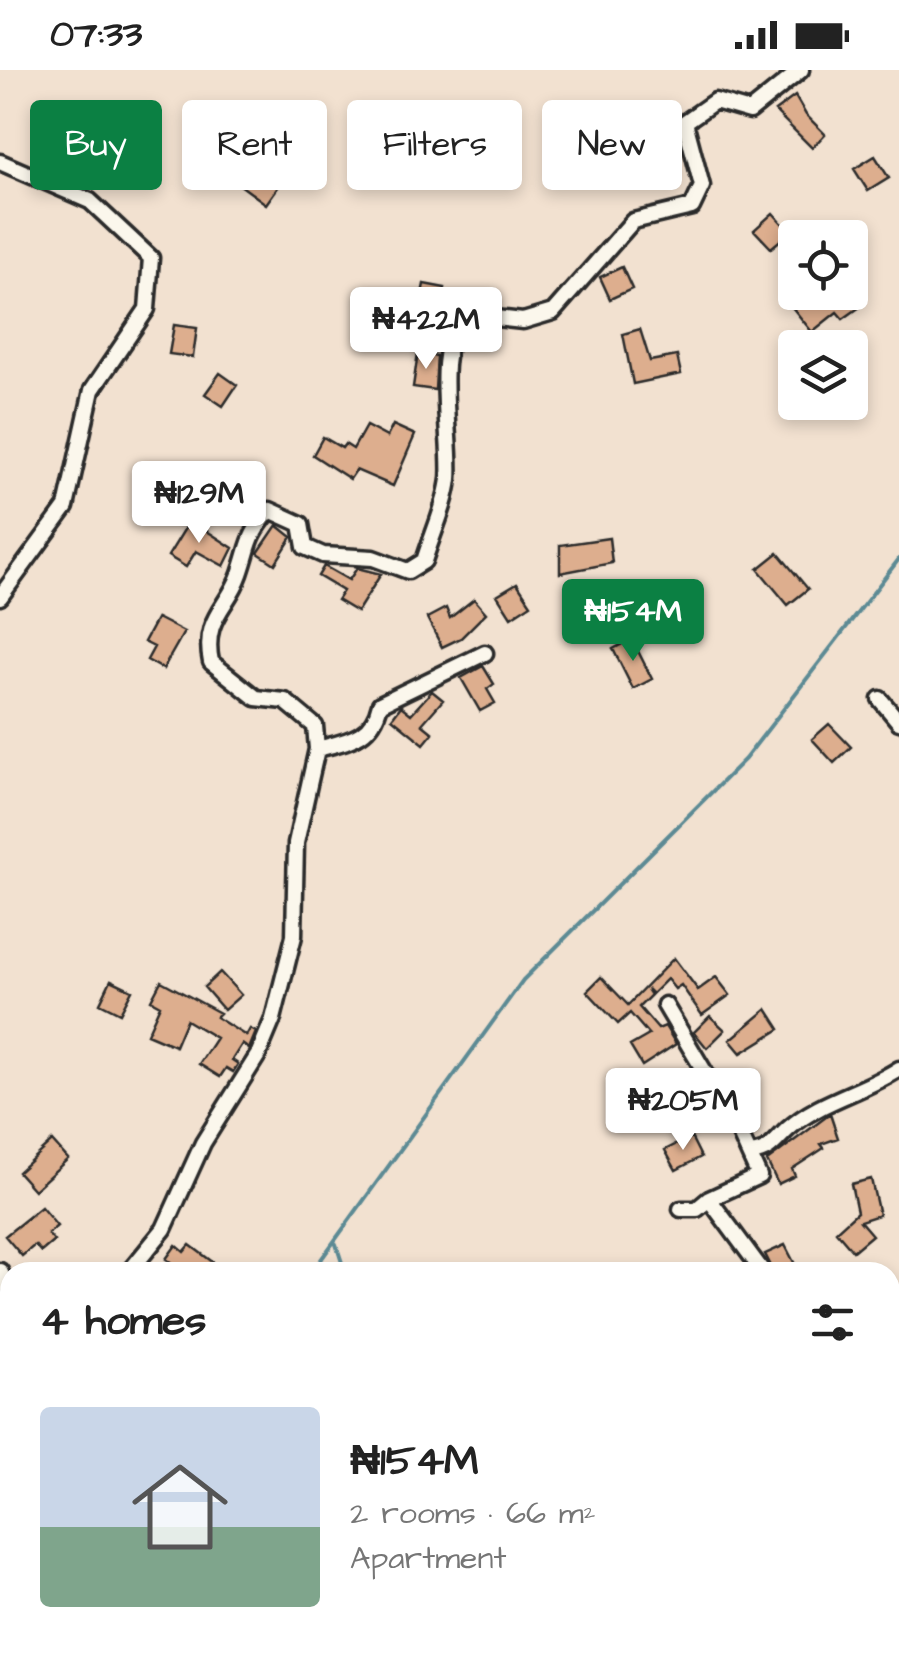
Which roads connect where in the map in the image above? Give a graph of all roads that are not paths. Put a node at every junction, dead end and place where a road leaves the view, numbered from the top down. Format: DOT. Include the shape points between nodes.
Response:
graph roads {
  1 [pos="801,70"];
  2 [pos="0,162"];
  3 [pos="0,597"];
  4 [pos="485,653"];
  5 [pos="880,699"];
  6 [pos="899,722"];
  7 [pos="316,749"];
  8 [pos="665,1005"];
  9 [pos="899,1069"];
  10 [pos="751,1154"];
  11 [pos="710,1199"];
  12 [pos="681,1209"];
  13 [pos="137,1262"];
  14 [pos="756,1262"];
  1 -- 7 [label="street" via="750,111 714,101 685,122 702,186 692,207 633,220 553,312 522,321 461,319 447,339 448,484 416,569 323,556 305,547 301,524 270,510 248,536 239,577 214,614 211,662 256,698 285,701 316,726"];
  2 -- 3 [label="street" via="90,201 151,258 151,276 148,309 92,390 66,507"];
  4 -- 7 [label="street" via="380,704 361,738"];
  5 -- 6 [label="street"];
  7 -- 13 [label="street" via="296,844 294,936 273,1019 203,1143 164,1229"];
  8 -- 10 [label="street"];
  9 -- 10 [label="street" via="816,1110 768,1151"];
  10 -- 11 [label="street" via="759,1176"];
  11 -- 12 [label="street"];
  11 -- 14 [label="street"];
}
